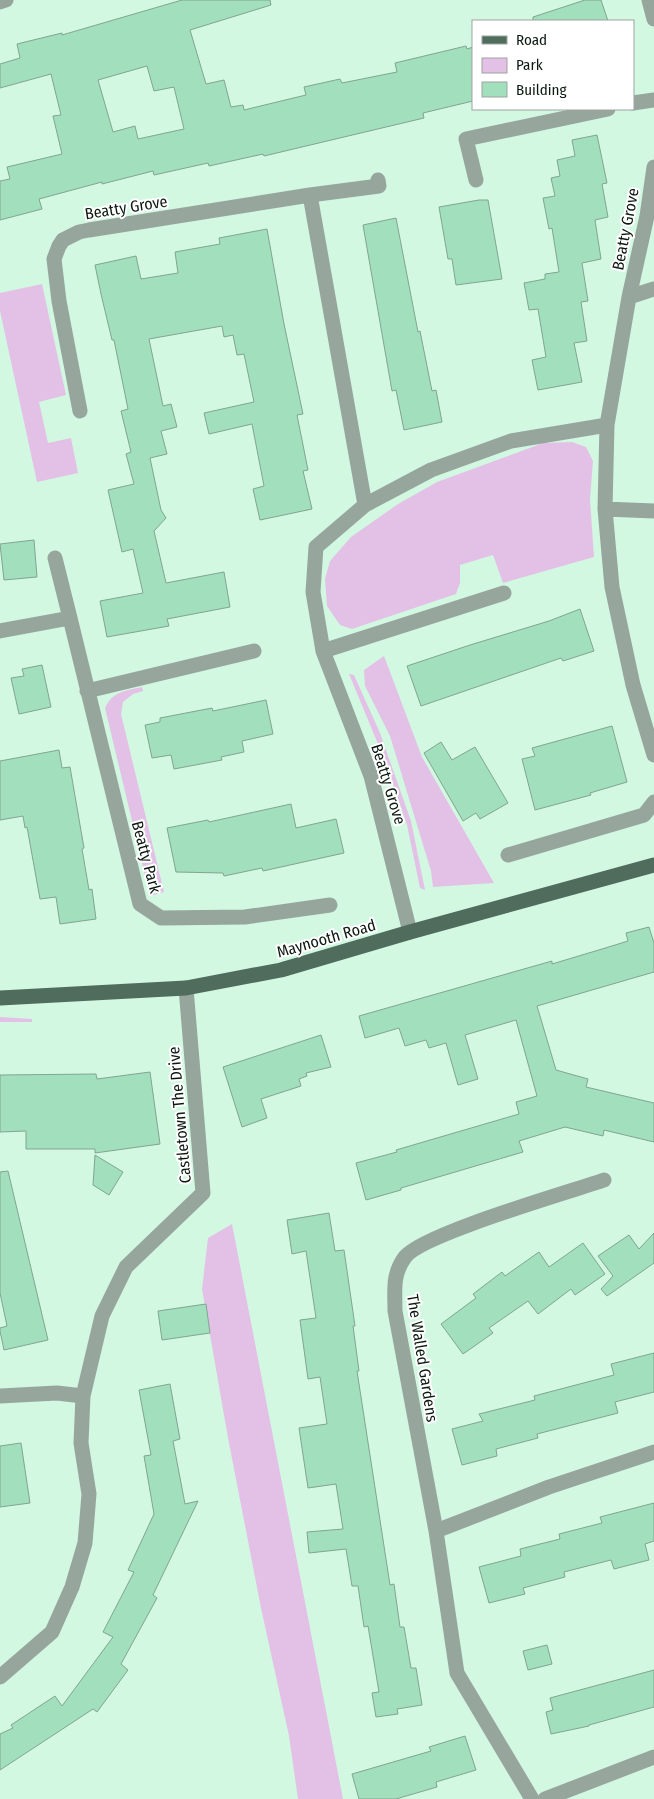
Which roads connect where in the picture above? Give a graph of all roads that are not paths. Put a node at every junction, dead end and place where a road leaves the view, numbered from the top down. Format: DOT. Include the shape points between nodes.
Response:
graph roads {
  1 [pos="6,0"];
  2 [pos="0,2"];
  3 [pos="651,2"];
  4 [pos="654,19"];
  5 [pos="654,100"];
  6 [pos="634,104"];
  7 [pos="603,110"];
  8 [pos="654,167"];
  9 [pos="378,180"];
  10 [pos="476,180"];
  11 [pos="310,196"];
  12 [pos="654,289"];
  13 [pos="629,297"];
  14 [pos="80,410"];
  15 [pos="607,425"];
  16 [pos="365,505"];
  17 [pos="605,509"];
  18 [pos="654,511"];
  19 [pos="55,558"];
  20 [pos="504,593"];
  21 [pos="70,618"];
  22 [pos="0,631"];
  23 [pos="254,651"];
  24 [pos="323,651"];
  25 [pos="87,691"];
  26 [pos="654,755"];
  27 [pos="654,802"];
  28 [pos="508,855"];
  29 [pos="654,864"];
  30 [pos="330,906"];
  31 [pos="410,932"];
  32 [pos="186,988"];
  33 [pos="0,998"];
  34 [pos="604,1180"];
  35 [pos="0,1396"];
  36 [pos="83,1396"];
  37 [pos="654,1452"];
  38 [pos="436,1531"];
  39 [pos="0,1677"];
  40 [pos="654,1758"];
  41 [pos="532,1799"];
  42 [pos="545,1799"];
  1 -- 2 [label="street"];
  3 -- 4 [label="street"];
  5 -- 6 [label="street"];
  7 -- 10 [label="street" via="466,139"];
  8 -- 13 [label="street, Beatty Grove"];
  9 -- 11 [label="street, Beatty Grove" via="379,186"];
  11 -- 14 [label="street, Beatty Grove" via="89,230 64,240 54,259"];
  11 -- 16 [label="street"];
  12 -- 13 [label="street"];
  13 -- 15 [label="street, Beatty Grove"];
  15 -- 16 [label="street, Beatty Grove" via="511,441 431,470"];
  15 -- 17 [label="street, Beatty Grove"];
  16 -- 24 [label="street, Beatty Grove" via="316,547 313,592"];
  17 -- 18 [label="street"];
  17 -- 26 [label="street, Beatty Grove" via="612,587 633,684"];
  19 -- 21 [label="street, Beatty Park"];
  20 -- 24 [label="street"];
  21 -- 22 [label="street"];
  21 -- 25 [label="street, Beatty Park"];
  23 -- 25 [label="street"];
  24 -- 31 [label="street, Beatty Grove" via="371,776"];
  25 -- 30 [label="street, Beatty Park" via="140,904 161,918 245,916"];
  27 -- 28 [label="street" via="644,815"];
  29 -- 31 [label="main road, Maynooth Road"];
  31 -- 32 [label="main road, Maynooth Road" via="281,970"];
  32 -- 33 [label="main road, Maynooth Road"];
  32 -- 36 [label="street, Castletown The Drive" via="203,1193 126,1267 102,1316"];
  34 -- 38 [label="street, The Walled Gardens" via="473,1223 421,1244 406,1255 394,1276 395,1311"];
  35 -- 36 [label="street" via="57,1393"];
  36 -- 39 [label="street, Castletown The Drive" via="82,1443 89,1494 85,1543 72,1587 52,1632"];
  37 -- 38 [label="street" via="549,1487"];
  38 -- 41 [label="street, The Walled Gardens" via="457,1673"];
  40 -- 42 [label="street"];
}
